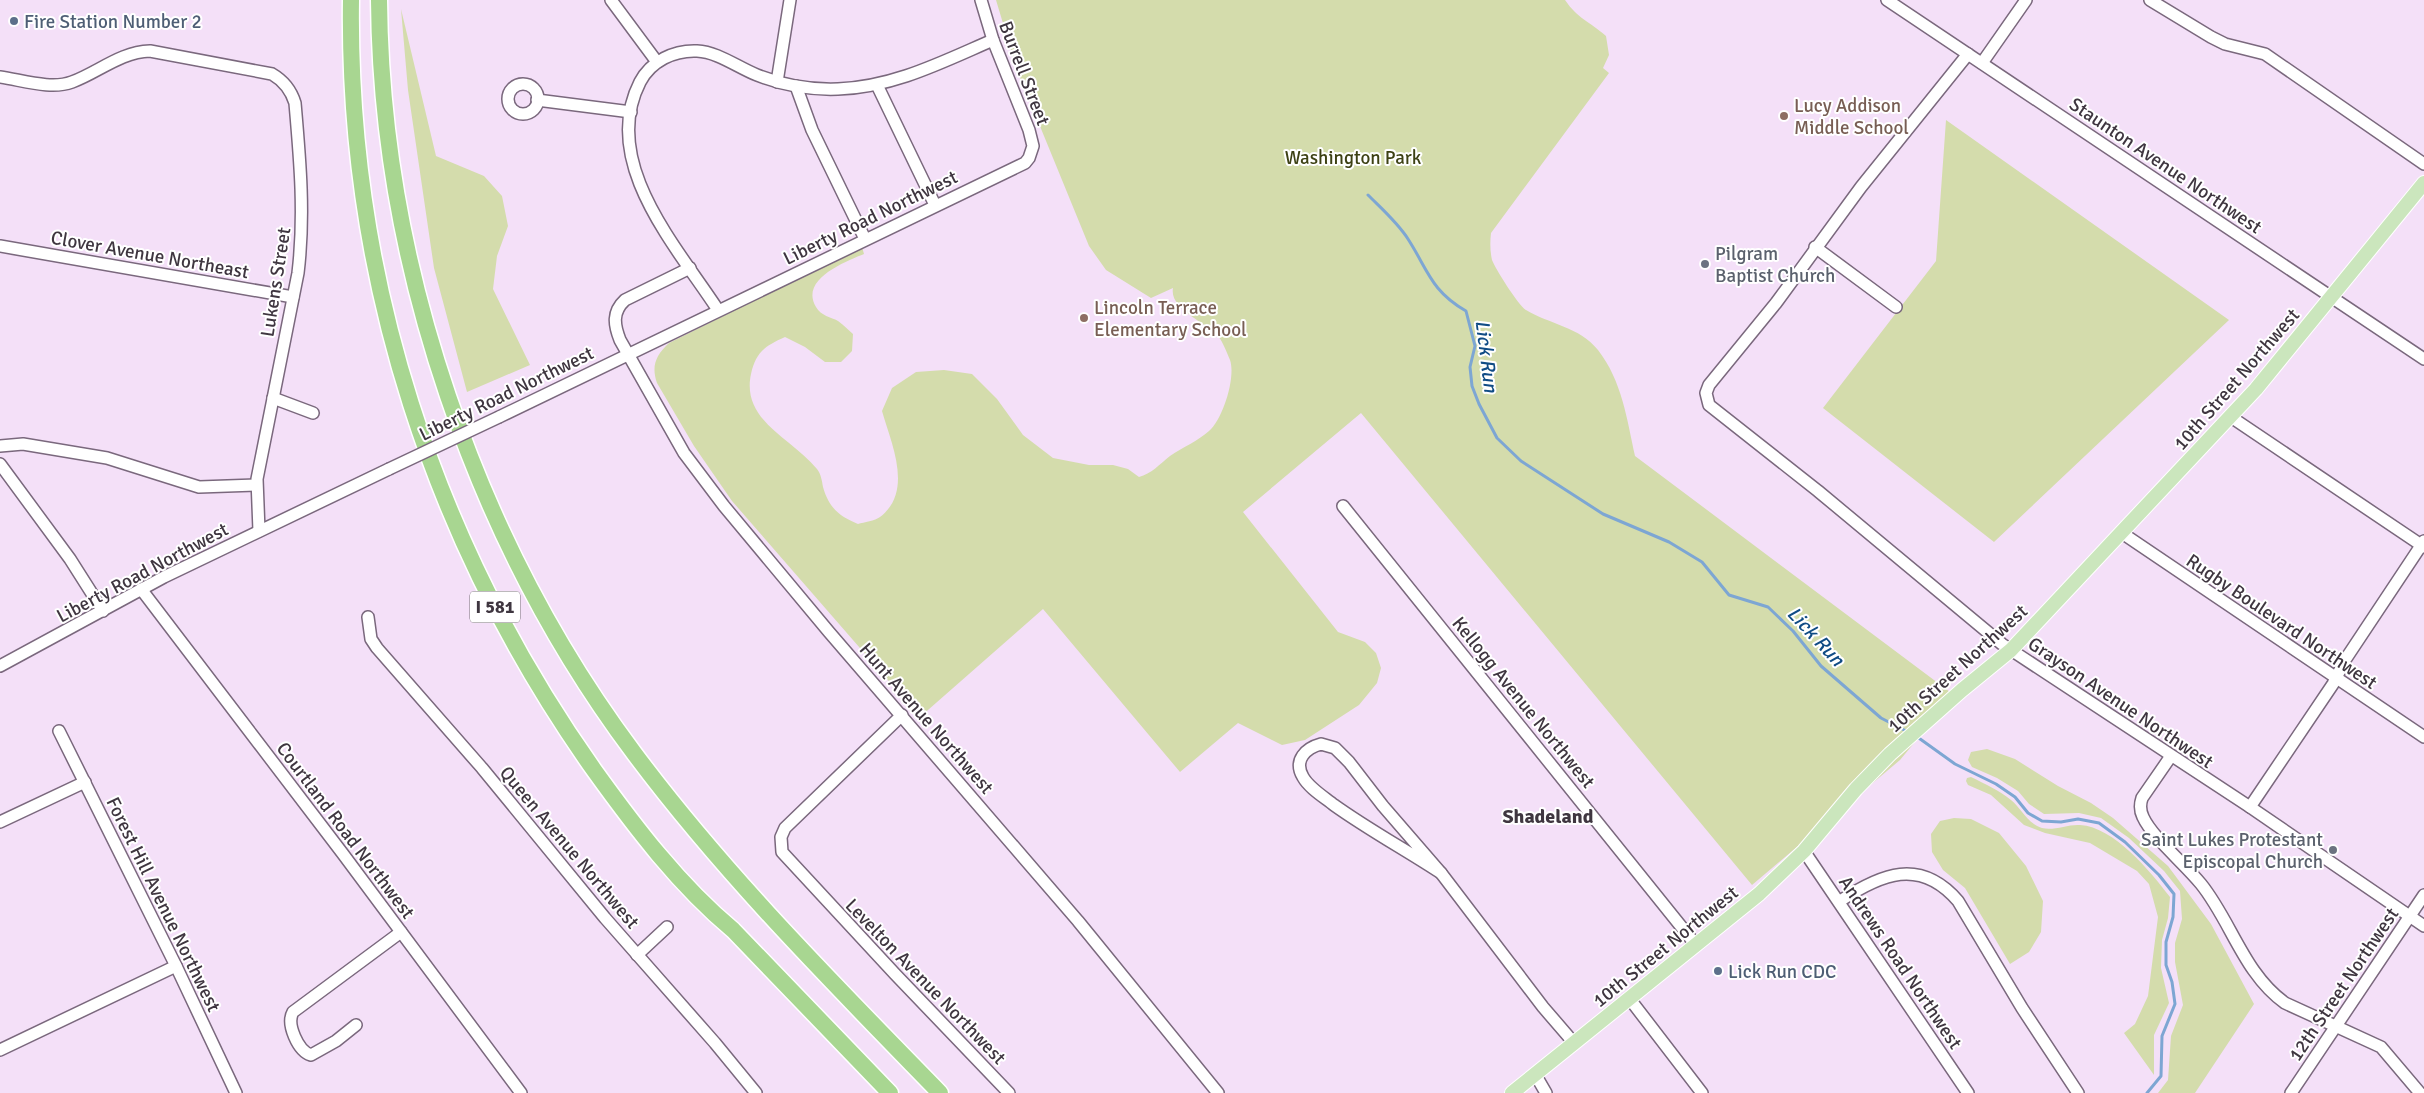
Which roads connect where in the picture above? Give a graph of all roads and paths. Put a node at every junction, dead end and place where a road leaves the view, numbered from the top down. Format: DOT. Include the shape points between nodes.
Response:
graph roads {
  1 [pos="351,0"];
  2 [pos="379,0"];
  3 [pos="611,0"];
  4 [pos="790,0"];
  5 [pos="981,0"];
  6 [pos="1888,0"];
  7 [pos="2026,0"];
  8 [pos="2150,0"];
  9 [pos="993,40"];
  10 [pos="1968,54"];
  11 [pos="658,62"];
  12 [pos="1982,63"];
  13 [pos="0,77"];
  14 [pos="777,82"];
  15 [pos="877,85"];
  16 [pos="796,86"];
  17 [pos="537,100"];
  18 [pos="631,112"];
  19 [pos="1029,158"];
  20 [pos="2424,164"];
  21 [pos="2424,183"];
  22 [pos="935,205"];
  23 [pos="865,239"];
  24 [pos="0,246"];
  25 [pos="1815,247"];
  26 [pos="690,268"];
  27 [pos="2329,296"];
  28 [pos="293,297"];
  29 [pos="1896,307"];
  30 [pos="718,310"];
  31 [pos="628,353"];
  32 [pos="2424,359"];
  33 [pos="273,398"];
  34 [pos="313,413"];
  35 [pos="2231,417"];
  36 [pos="0,446"];
  37 [pos="0,464"];
  38 [pos="256,485"];
  39 [pos="1343,506"];
  40 [pos="259,531"];
  41 [pos="2122,534"];
  42 [pos="2423,544"];
  43 [pos="141,590"];
  44 [pos="103,611"];
  45 [pos="368,617"];
  46 [pos="2011,650"];
  47 [pos="0,666"];
  48 [pos="2336,678"];
  49 [pos="902,715"];
  50 [pos="59,731"];
  51 [pos="2424,737"];
  52 [pos="2171,756"];
  53 [pos="85,782"];
  54 [pos="2250,808"];
  55 [pos="0,822"];
  56 [pos="1804,851"];
  57 [pos="1441,874"];
  58 [pos="2424,895"];
  59 [pos="1840,901"];
  60 [pos="2410,916"];
  61 [pos="2424,926"];
  62 [pos="666,927"];
  63 [pos="400,932"];
  64 [pos="1696,945"];
  65 [pos="637,954"];
  66 [pos="176,966"];
  67 [pos="1629,998"];
  68 [pos="356,1025"];
  69 [pos="2335,1026"];
  70 [pos="1574,1042"];
  71 [pos="0,1050"];
  72 [pos="1535,1074"];
  73 [pos="233,1092"];
  74 [pos="521,1093"];
  75 [pos="756,1093"];
  76 [pos="890,1093"];
  77 [pos="940,1093"];
  78 [pos="1009,1093"];
  79 [pos="1218,1093"];
  80 [pos="1512,1093"];
  81 [pos="1546,1093"];
  82 [pos="1702,1093"];
  83 [pos="1968,1093"];
  84 [pos="2078,1093"];
  85 [pos="2290,1093"];
  86 [pos="2420,1093"];
  1 -- 76 [label="highway, I 581" via="352,67 364,190 372,258 385,315 405,389 432,467 496,610 570,734 656,852"];
  2 -- 77 [label="highway, I 581" via="384,97 395,190 426,322 451,404 476,468 529,585 604,711 656,782 706,843 809,957"];
  3 -- 11 [label="street"];
  4 -- 14 [label="street"];
  5 -- 9 [label="street, Burrell Street"];
  6 -- 10 [label="street, Staunton Avenue Northwest"];
  7 -- 12 [label="street"];
  8 -- 20 [label="street" via="2225,44 2265,54"];
  9 -- 15 [label="street" via="919,72"];
  9 -- 19 [label="street, Burrell Street" via="1029,130 1033,146"];
  10 -- 12 [label="street, Staunton Avenue Northwest"];
  10 -- 25 [label="street, Grayson Avenue Northwest"];
  11 -- 14 [label="street" via="678,53 706,52"];
  11 -- 18 [label="street" via="639,84"];
  12 -- 27 [label="street, Staunton Avenue Northwest"];
  13 -- 28 [label="street, Lukens Street" via="60,85 72,83 130,54 150,51 272,74 285,84 295,102 303,186 302,240"];
  14 -- 16 [label="street"];
  15 -- 16 [label="street" via="838,89"];
  15 -- 22 [label="street"];
  16 -- 23 [label="street" via="812,130"];
  17 -- 18 [label="street"];
  18 -- 26 [label="street" via="630,141 637,180 650,208"];
  19 -- 22 [label="street, Liberty Road Northwest"];
  21 -- 27 [label="main road, 10th Street Northwest"];
  22 -- 23 [label="street, Liberty Road Northwest"];
  23 -- 30 [label="street, Liberty Road Northwest"];
  24 -- 28 [label="street, Clover Avenue Northeast"];
  25 -- 29 [label="street"];
  25 -- 46 [label="street, Grayson Avenue Northwest" via="1793,280 1707,388 1709,405"];
  26 -- 30 [label="street"];
  26 -- 31 [label="street, Hunt Avenue Northwest" via="630,297 619,306 616,330"];
  27 -- 32 [label="street, Staunton Avenue Northwest"];
  27 -- 35 [label="main road, 10th Street Northwest" via="2280,361"];
  28 -- 33 [label="street, Lukens Street"];
  30 -- 31 [label="street, Liberty Road Northwest"];
  31 -- 40 [label="street, Liberty Road Northwest, bridge"];
  31 -- 49 [label="street, Hunt Avenue Northwest" via="684,453 724,506"];
  33 -- 34 [label="street"];
  33 -- 38 [label="street, Lukens Street"];
  35 -- 41 [label="main road, 10th Street Northwest"];
  35 -- 42 [label="street"];
  36 -- 38 [label="street" via="23,444 107,458 200,487"];
  37 -- 44 [label="street" via="70,559"];
  38 -- 40 [label="street, Lukens Street"];
  39 -- 64 [label="street, Kellogg Avenue Northwest"];
  40 -- 43 [label="street, Liberty Road Northwest"];
  41 -- 46 [label="main road, 10th Street Northwest"];
  41 -- 48 [label="street, Rugby Boulevard Northwest"];
  42 -- 48 [label="street"];
  43 -- 44 [label="street, Liberty Road Northwest"];
  43 -- 63 [label="street, Courtland Road Northwest"];
  44 -- 47 [label="street, Liberty Road Northwest"];
  45 -- 65 [label="street, Queen Avenue Northwest" via="371,639 377,648"];
  46 -- 52 [label="street, Grayson Avenue Northwest"];
  46 -- 56 [label="main road, 10th Street Northwest" via="1890,754"];
  48 -- 51 [label="street, Rugby Boulevard Northwest"];
  48 -- 54 [label="street"];
  49 -- 78 [label="street, Levelton Avenue Northwest" via="785,828 781,837 782,852"];
  49 -- 79 [label="street, Hunt Avenue Northwest" via="1073,914"];
  50 -- 53 [label="street, Forest Hill Avenue Northwest"];
  52 -- 54 [label="street, Grayson Avenue Northwest"];
  52 -- 69 [label="street" via="2142,798 2143,818 2202,885 2257,975 2273,995"];
  53 -- 55 [label="street"];
  53 -- 66 [label="street, Forest Hill Avenue Northwest"];
  54 -- 60 [label="street, Grayson Avenue Northwest"];
  56 -- 59 [label="street, Andrews Road Northwest"];
  56 -- 64 [label="main road, 10th Street Northwest" via="1759,894"];
  57 -- 57 [label="street" via="1335,748 1321,744 1306,751 1299,764 1308,784 1359,822"];
  57 -- 70 [label="street" via="1543,1007"];
  58 -- 60 [label="street, 12th Street Northwest"];
  59 -- 83 [label="street, Andrews Road Northwest"];
  59 -- 84 [label="street" via="1868,883 1897,874 1924,876 1948,889"];
  60 -- 61 [label="street, Grayson Avenue Northwest"];
  60 -- 69 [label="street, 12th Street Northwest"];
  62 -- 65 [label="street"];
  63 -- 68 [label="street" via="290,1017 299,1042 311,1055"];
  63 -- 74 [label="street, Courtland Road Northwest"];
  64 -- 67 [label="main road, 10th Street Northwest"];
  65 -- 75 [label="street, Queen Avenue Northwest"];
  66 -- 71 [label="street"];
  66 -- 73 [label="street, Forest Hill Avenue Northwest"];
  67 -- 70 [label="main road, 10th Street Northwest"];
  67 -- 82 [label="street"];
  69 -- 85 [label="street, 12th Street Northwest"];
  69 -- 86 [label="street" via="2381,1047"];
  70 -- 72 [label="main road, 10th Street Northwest"];
  72 -- 80 [label="main road, 10th Street Northwest"];
  72 -- 81 [label="street"];
}
